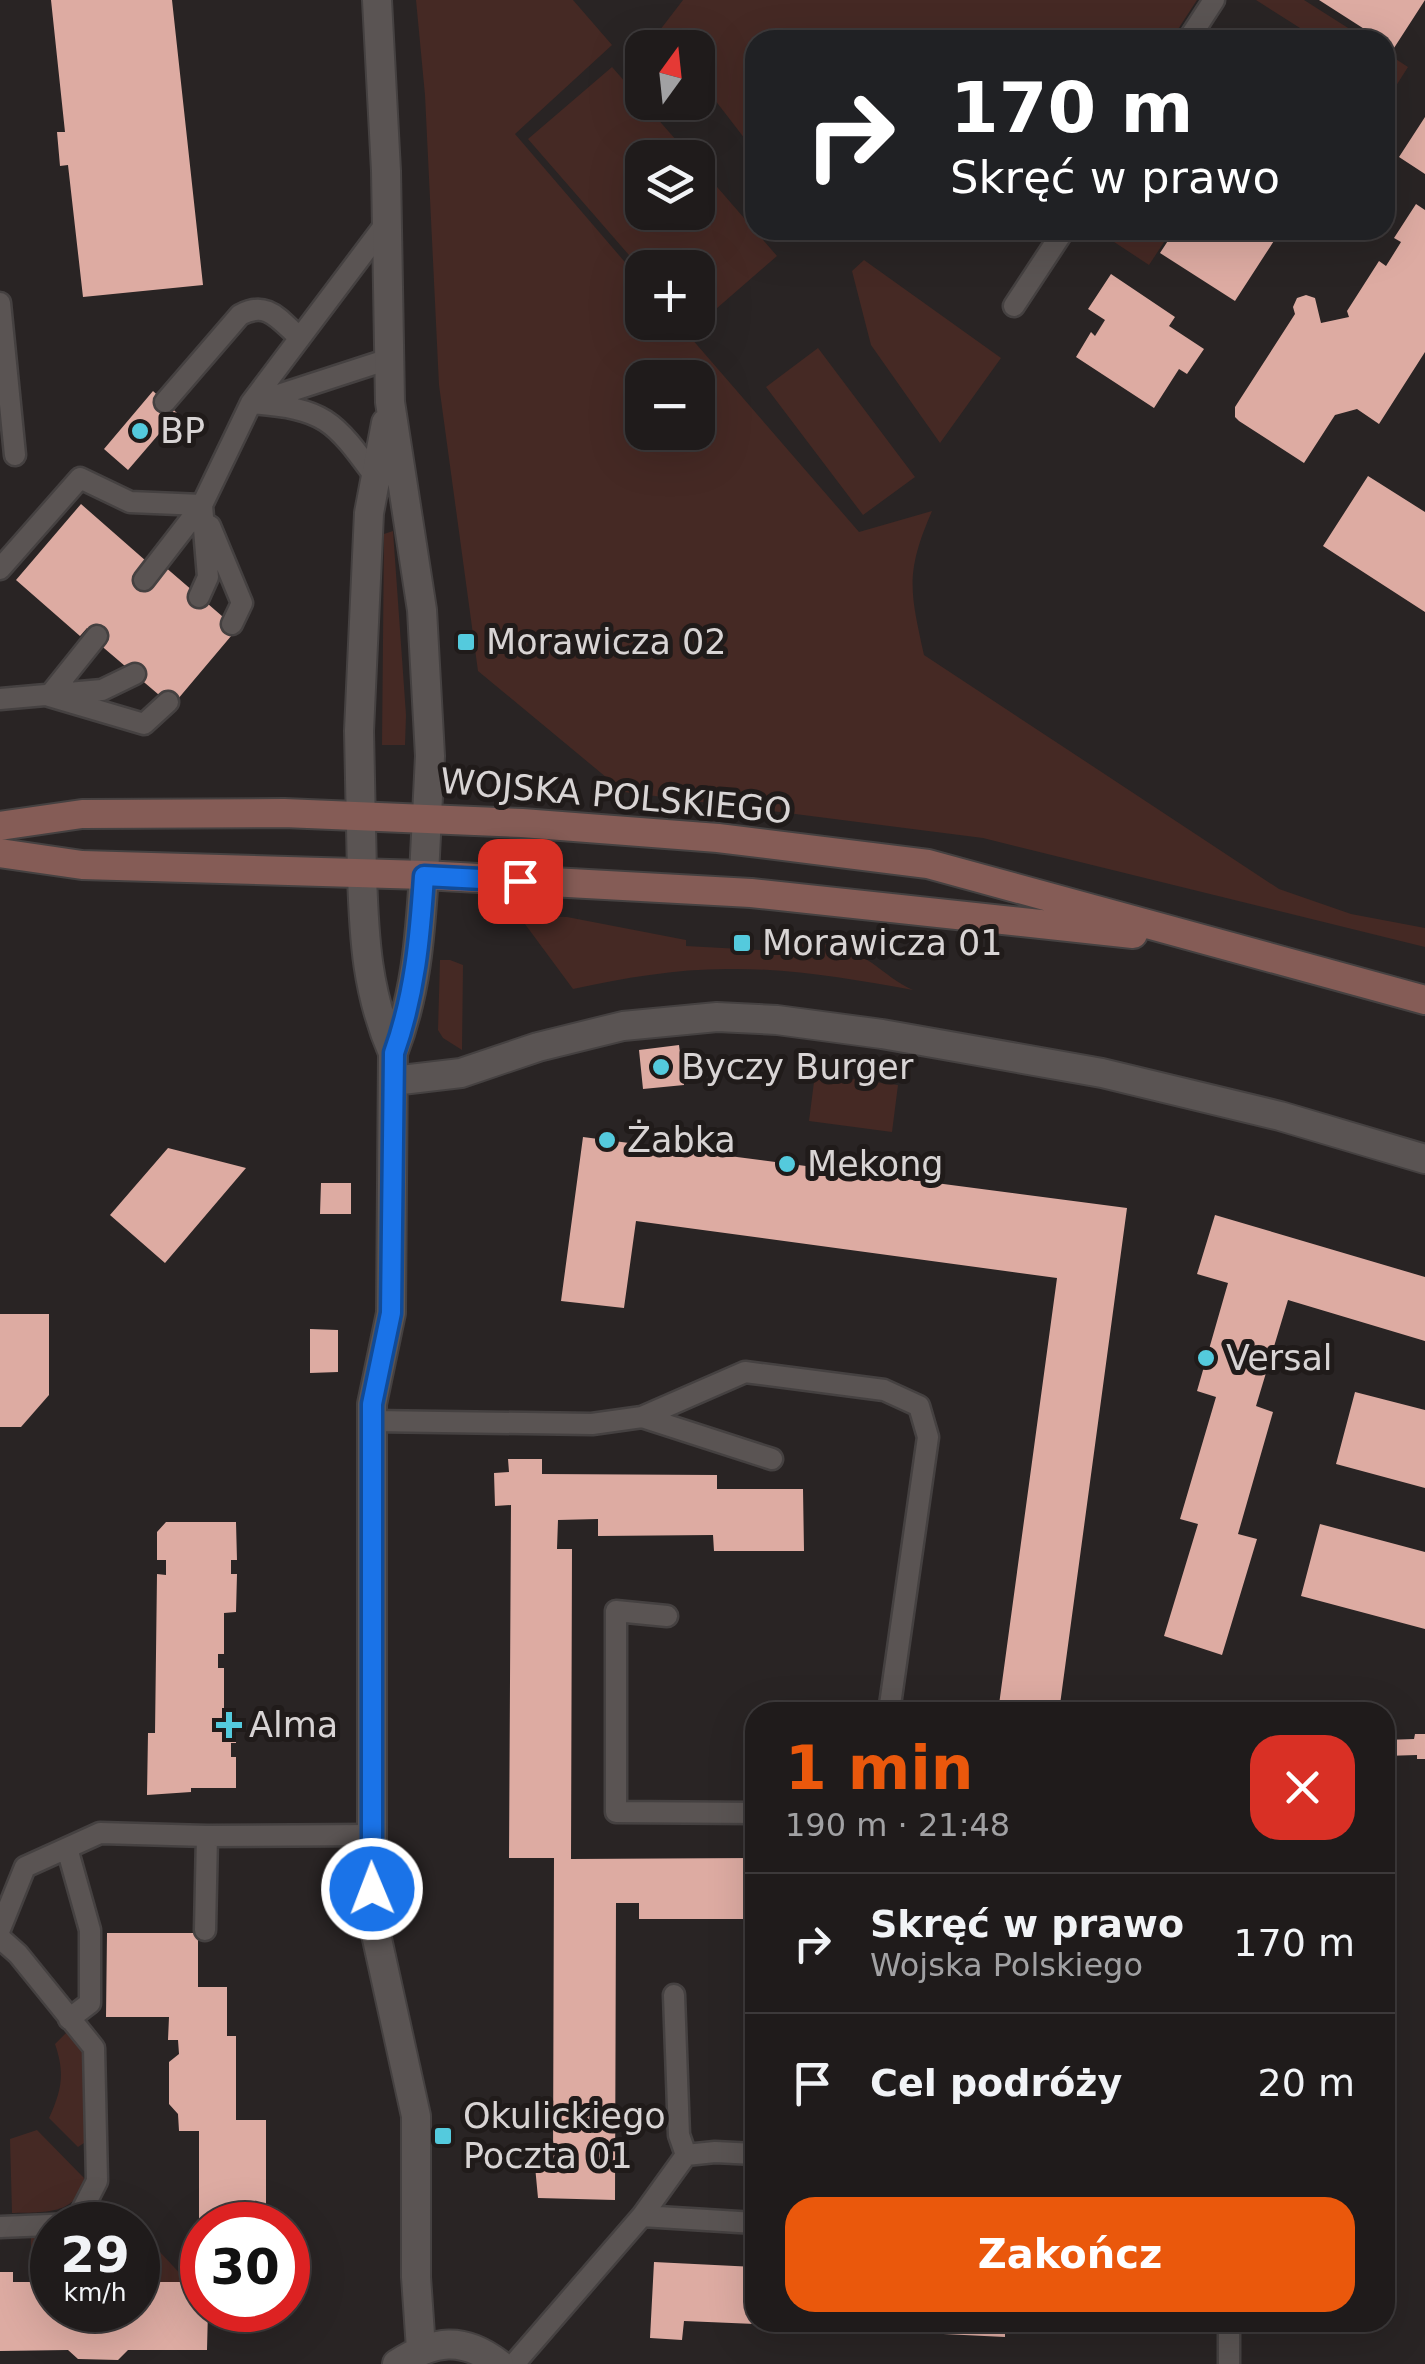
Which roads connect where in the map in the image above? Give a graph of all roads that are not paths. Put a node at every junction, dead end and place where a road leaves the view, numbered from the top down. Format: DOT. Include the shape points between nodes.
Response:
graph roads {
  1 [pos="378,0"];
  2 [pos="1214,0"];
  3 [pos="1194,30"];
  4 [pos="387,222"];
  5 [pos="1057,240"];
  6 [pos="0,302"];
  7 [pos="1014,306"];
  8 [pos="300,338"];
  9 [pos="389,359"];
  10 [pos="164,402"];
  11 [pos="390,402"];
  12 [pos="251,403"];
  13 [pos="15,456"];
  14 [pos="376,478"];
  15 [pos="202,506"];
  16 [pos="0,569"];
  17 [pos="144,580"];
  18 [pos="199,597"];
  19 [pos="232,624"];
  20 [pos="97,636"];
  21 [pos="135,674"];
  22 [pos="49,696"];
  23 [pos="0,699"];
  24 [pos="168,702"];
  25 [pos="360,816"];
  26 [pos="427,818"];
  27 [pos="0,826"];
  28 [pos="0,853"];
  29 [pos="362,874"];
  30 [pos="424,876"];
  31 [pos="1214,943"];
  32 [pos="1425,1000"];
  33 [pos="393,1067"];
  34 [pos="1425,1159"];
  35 [pos="642,1417"];
  36 [pos="372,1421"];
  37 [pos="772,1460"];
  38 [pos="667,1616"];
  39 [pos="889,1702"];
  40 [pos="745,1812"];
  41 [pos="371,1835"];
  42 [pos="206,1836"];
  43 [pos="67,1848"];
  44 [pos="0,1929"];
  45 [pos="205,1930"];
  46 [pos="0,1938"];
  47 [pos="674,1995"];
  48 [pos="69,2018"];
  49 [pos="745,2154"];
  50 [pos="686,2156"];
  51 [pos="642,2216"];
  52 [pos="745,2222"];
  53 [pos="0,2227"];
  54 [pos="1229,2332"];
  55 [pos="409,2356"];
  56 [pos="500,2364"];
  57 [pos="514,2364"];
  58 [pos="1229,2364"];
  1 -- 4 [label="street"];
  2 -- 3 [label="lane"];
  4 -- 8 [label="lane"];
  4 -- 9 [label="street"];
  5 -- 7 [label="lane"];
  6 -- 13 [label="lane"];
  8 -- 10 [label="lane" via="254,308 240,315"];
  8 -- 12 [label="lane"];
  9 -- 11 [label="street"];
  9 -- 12 [label="lane"];
  11 -- 14 [label="street"];
  11 -- 26 [label="street" via="422,610 431,769"];
  12 -- 14 [label="lane" via="297,407 332,422"];
  12 -- 15 [label="lane"];
  14 -- 25 [label="street" via="358,730"];
  15 -- 16 [label="lane" via="130,502 80,478"];
  15 -- 17 [label="lane"];
  15 -- 18 [label="lane" via="208,577"];
  15 -- 19 [label="lane" via="242,603"];
  20 -- 22 [label="lane"];
  21 -- 22 [label="lane" via="102,690"];
  22 -- 23 [label="lane"];
  22 -- 24 [label="lane" via="144,724"];
  25 -- 26 [label="main road, WOJSKA POLSKIEGO"];
  25 -- 27 [label="main road, WOJSKA POLSKIEGO" via="82,814"];
  25 -- 29 [label="street"];
  26 -- 30 [label="street"];
  26 -- 31 [label="main road, WOJSKA POLSKIEGO" via="718,838 928,864"];
  28 -- 29 [label="main road, WOJSKA POLSKIEGO" via="82,864"];
  29 -- 30 [label="main road, WOJSKA POLSKIEGO"];
  29 -- 33 [label="street" via="366,959"];
  30 -- 31 [label="main road, WOJSKA POLSKIEGO" via="751,893"];
  30 -- 33 [label="street" via="416,978"];
  31 -- 32 [label="main road, WOJSKA POLSKIEGO"];
  33 -- 34 [label="street" via="461,1073 623,1026 717,1017 777,1020 1116,1076"];
  33 -- 36 [label="street" via="391,1313"];
  35 -- 36 [label="lane" via="592,1424"];
  35 -- 37 [label="lane"];
  35 -- 39 [label="lane" via="745,1372 884,1390 919,1406 928,1437"];
  36 -- 41 [label="street"];
  38 -- 40 [label="lane" via="616,1610 616,1812"];
  41 -- 42 [label="lane"];
  41 -- 55 [label="street" via="372,1916 416,2116"];
  42 -- 43 [label="lane" via="100,1833"];
  42 -- 45 [label="lane"];
  43 -- 44 [label="lane" via="24,1868"];
  43 -- 48 [label="lane" via="90,1930 90,2003"];
  46 -- 48 [label="lane"];
  47 -- 50 [label="lane" via="678,2134"];
  48 -- 53 [label="lane" via="94,2048 97,2181 75,2224"];
  49 -- 50 [label="lane"];
  50 -- 51 [label="lane"];
  51 -- 52 [label="lane"];
  51 -- 57 [label="lane"];
  54 -- 58 [label="lane"];
  55 -- 56 [label="street" via="452,2343"];
}
